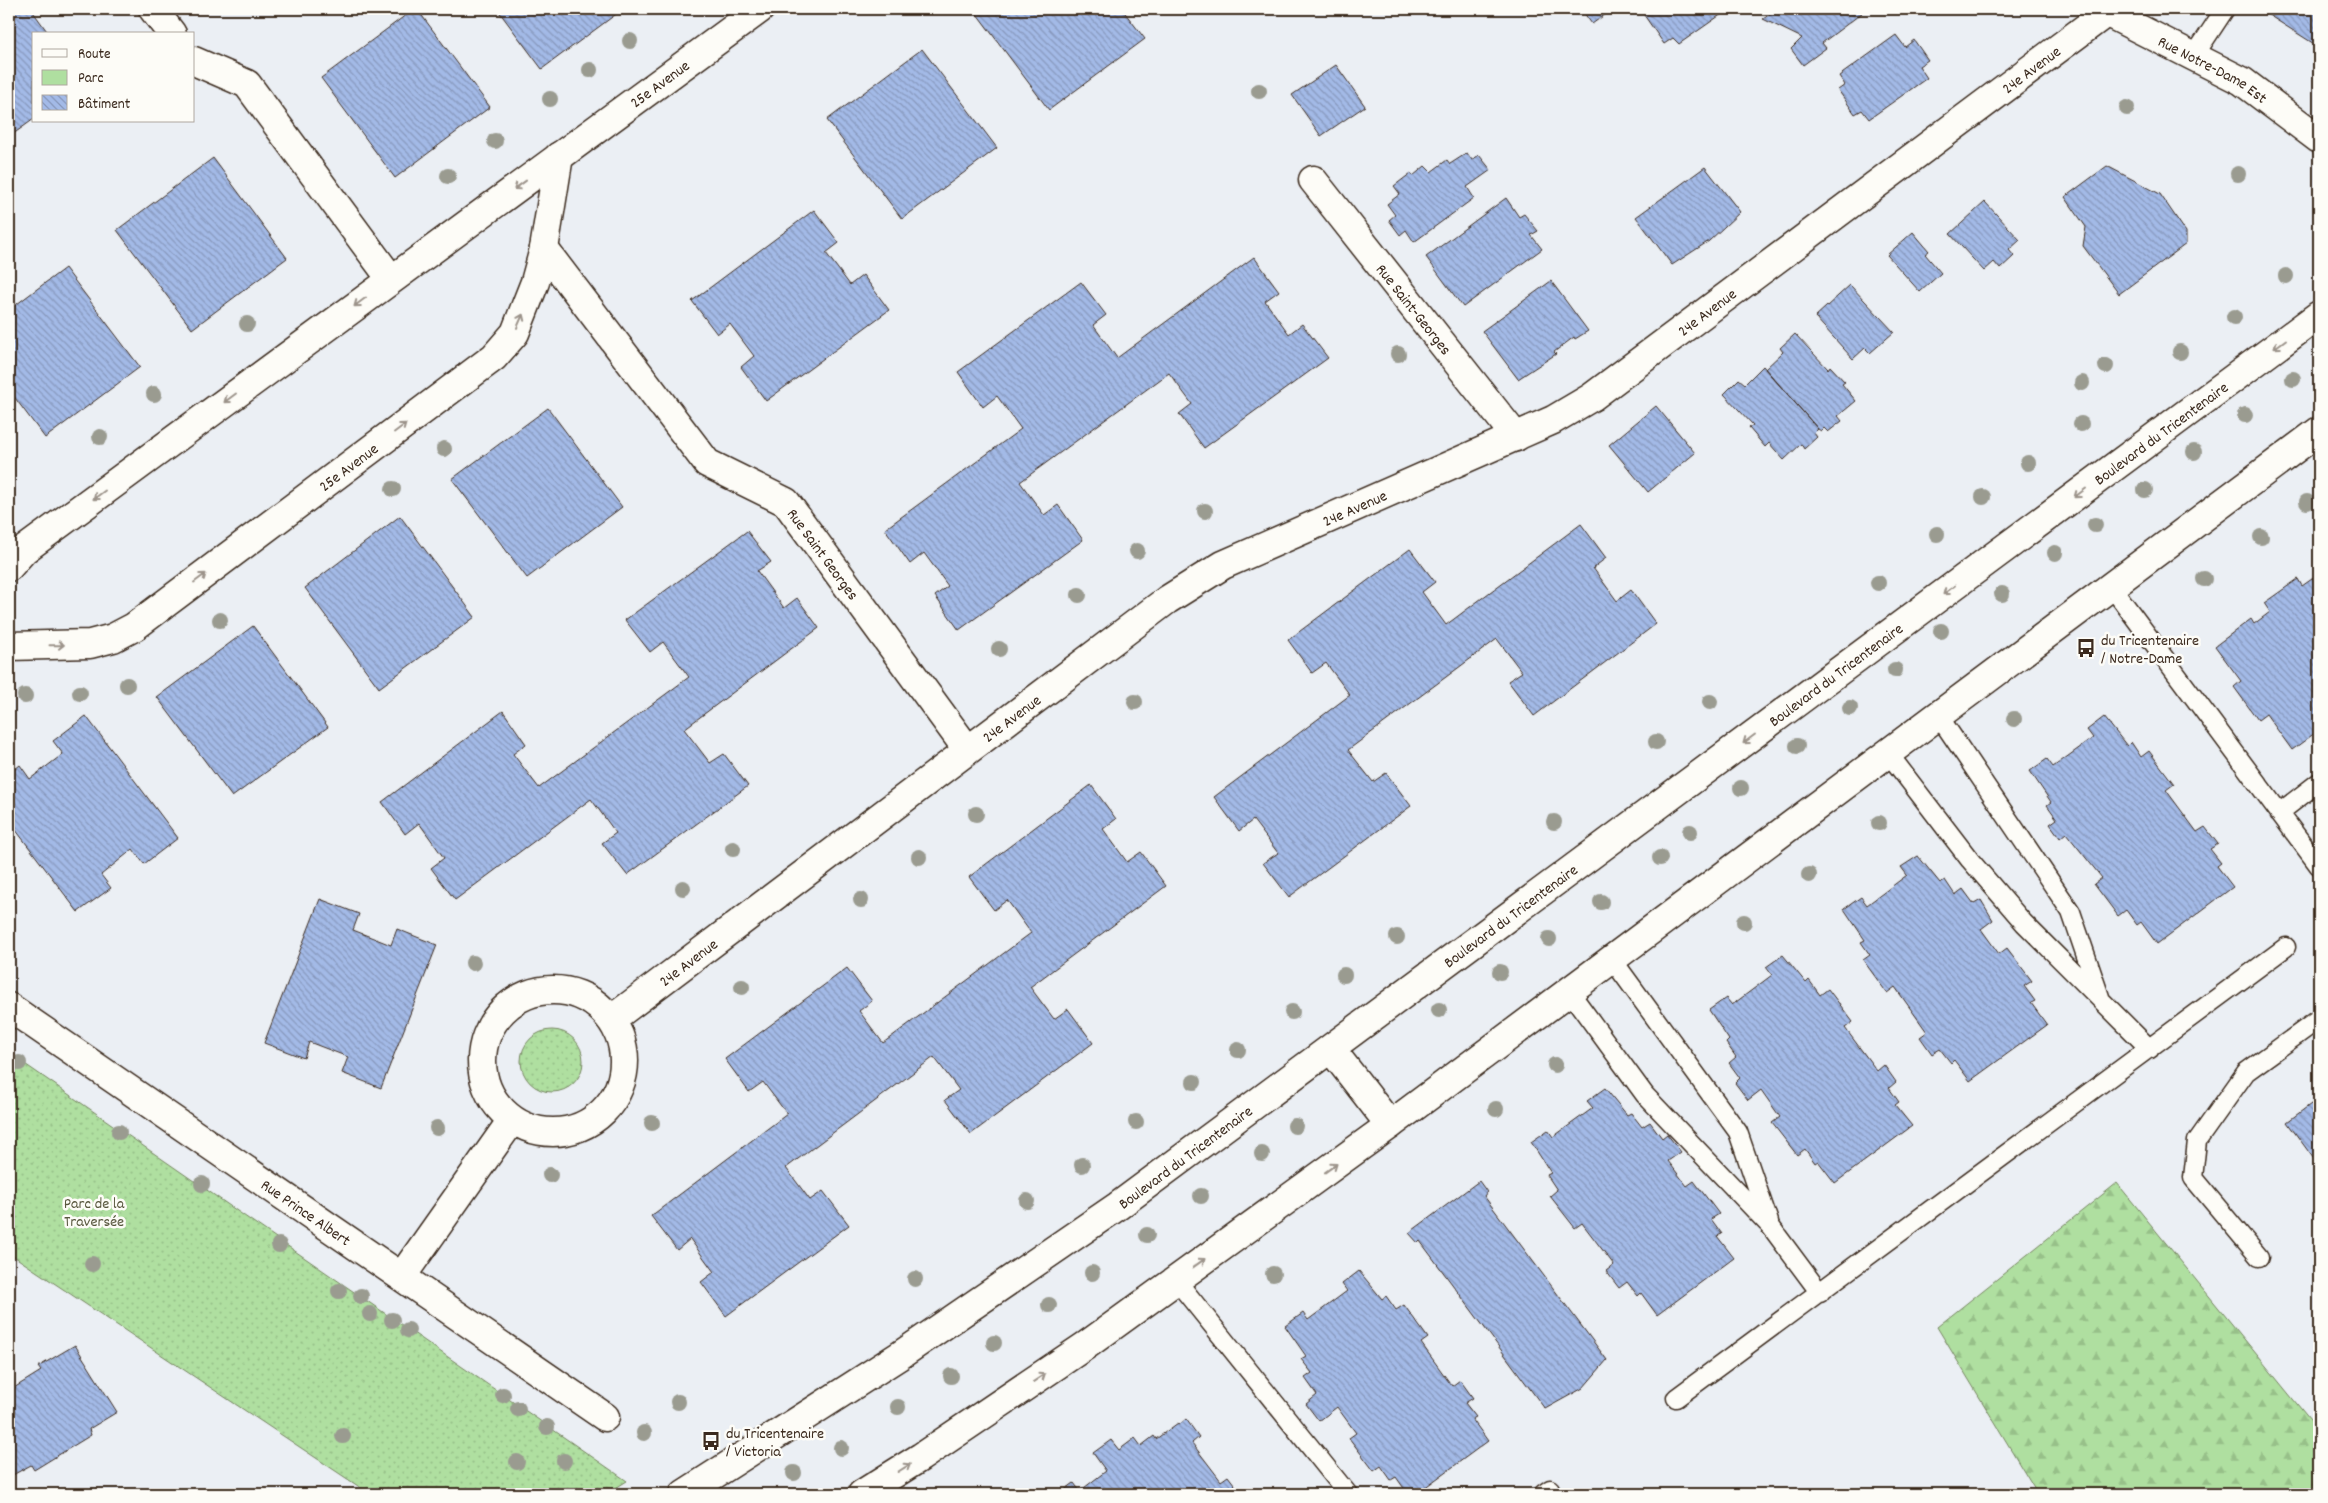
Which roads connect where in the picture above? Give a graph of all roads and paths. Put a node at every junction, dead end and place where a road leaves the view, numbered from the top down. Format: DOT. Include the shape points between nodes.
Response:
graph roads {
  1 [pos="153,9"];
  2 [pos="760,9"];
  3 [pos="2224,9"];
  4 [pos="2104,10"];
  5 [pos="170,32"];
  6 [pos="2194,56"];
  7 [pos="195,61"];
  8 [pos="2319,139"];
  9 [pos="559,156"];
  10 [pos="1313,180"];
  11 [pos="544,249"];
  12 [pos="391,279"];
  13 [pos="2319,315"];
  14 [pos="2319,431"];
  15 [pos="1516,436"];
  16 [pos="9,567"];
  17 [pos="2111,586"];
  18 [pos="9,646"];
  19 [pos="1938,715"];
  20 [pos="967,749"];
  21 [pos="1888,753"];
  22 [pos="2319,782"];
  23 [pos="2279,812"];
  24 [pos="2319,866"];
  25 [pos="2286,947"];
  26 [pos="1612,959"];
  27 [pos="1569,992"];
  28 [pos="2102,1000"];
  29 [pos="9,1007"];
  30 [pos="612,1019"];
  31 [pos="2319,1019"];
  32 [pos="1331,1049"];
  33 [pos="2150,1049"];
  34 [pos="512,1120"];
  35 [pos="1390,1125"];
  36 [pos="1771,1227"];
  37 [pos="2259,1256"];
  38 [pos="402,1276"];
  39 [pos="1176,1280"];
  40 [pos="1820,1293"];
  41 [pos="1676,1398"];
  42 [pos="605,1417"];
  43 [pos="870,1492"];
  44 [pos="684,1494"];
  45 [pos="1348,1494"];
  1 -- 5 [label="street"];
  2 -- 9 [label="street, 25e Avenue"];
  3 -- 6 [label="lane"];
  4 -- 6 [label="street, Rue Notre-Dame Est"];
  4 -- 15 [label="street, 24e Avenue" via="1592,396 1553,420"];
  6 -- 8 [label="street, Rue Notre-Dame Est" via="2242,81"];
  7 -- 12 [label="street" via="247,84"];
  9 -- 11 [label="street, 25e Avenue"];
  9 -- 12 [label="street, 25e Avenue, one-way"];
  10 -- 15 [label="street, Rue Saint-Georges"];
  18 -- 11 [label="street, 25e Avenue, one-way" via="90,644 113,638 134,627 494,357 515,333 527,306"];
  11 -- 20 [label="street, Rue Saint Georges" via="708,462 786,502"];
  12 -- 16 [label="street, 25e Avenue, one-way" via="24,550"];
  13 -- 32 [label="street, Boulevard du Tricentenaire, one-way"];
  14 -- 17 [label="street"];
  15 -- 20 [label="street, 24e Avenue" via="1223,566 1167,600"];
  17 -- 19 [label="street"];
  17 -- 23 [label="lane"];
  19 -- 21 [label="street"];
  19 -- 28 [label="lane" via="2071,912"];
  20 -- 30 [label="street, 24e Avenue"];
  21 -- 26 [label="street"];
  21 -- 28 [label="lane" via="1970,860 2024,923"];
  22 -- 23 [label="lane"];
  23 -- 24 [label="lane"];
  25 -- 33 [label="lane"];
  26 -- 27 [label="street"];
  26 -- 36 [label="lane" via="1738,1132"];
  27 -- 35 [label="street"];
  27 -- 36 [label="lane" via="1646,1095"];
  28 -- 33 [label="lane"];
  29 -- 38 [label="street, Rue Prince Albert"];
  30 -- 34 [label="street" via="622,1038 625,1061 622,1083 612,1103 596,1119 562,1132 532,1130"];
  30 -- 34 [label="street" via="594,1001 571,991 546,989 522,996 502,1011 488,1031 482,1055 483,1080 494,1102"];
  31 -- 37 [label="lane" via="2246,1072 2197,1141 2193,1178"];
  32 -- 35 [label="street"];
  32 -- 44 [label="street, Boulevard du Tricentenaire" via="1009,1282"];
  33 -- 40 [label="lane"];
  34 -- 38 [label="street"];
  39 -- 35 [label="street, one-way"];
  36 -- 40 [label="lane"];
  38 -- 42 [label="street, Rue Prince Albert"];
  43 -- 39 [label="street, one-way"];
  39 -- 45 [label="lane"];
  40 -- 41 [label="lane"];
}
